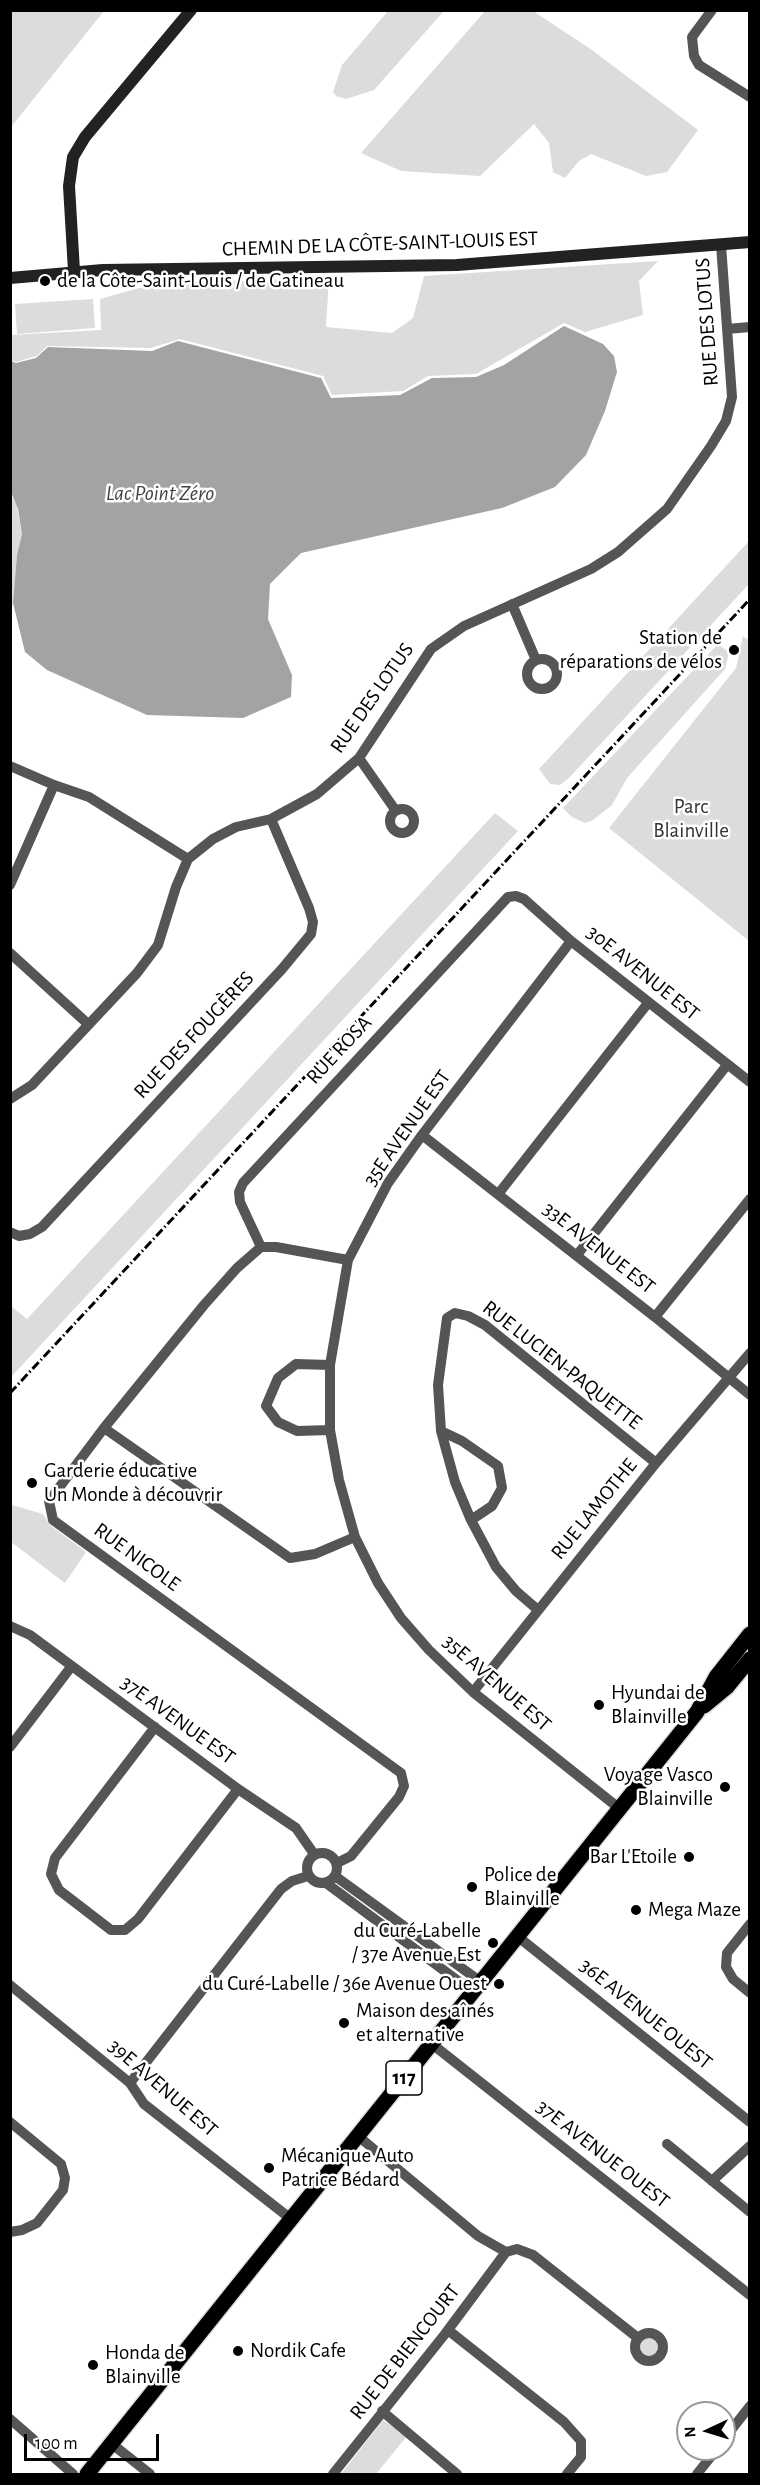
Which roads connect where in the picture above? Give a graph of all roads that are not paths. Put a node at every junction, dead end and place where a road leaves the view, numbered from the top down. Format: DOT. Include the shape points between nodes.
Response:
graph roads {
  1 [pos="191,10"];
  2 [pos="712,10"];
  3 [pos="750,97"];
  4 [pos="750,242"];
  5 [pos="721,245"];
  6 [pos="74,271"];
  7 [pos="10,278"];
  8 [pos="750,327"];
  9 [pos="727,329"];
  10 [pos="512,604"];
  11 [pos="536,660"];
  12 [pos="359,758"];
  13 [pos="10,766"];
  14 [pos="54,785"];
  15 [pos="396,811"];
  16 [pos="271,819"];
  17 [pos="188,859"];
  18 [pos="10,885"];
  19 [pos="512,896"];
  20 [pos="571,941"];
  21 [pos="10,953"];
  22 [pos="648,1002"];
  23 [pos="88,1024"];
  24 [pos="727,1065"];
  25 [pos="750,1082"];
  26 [pos="10,1099"];
  27 [pos="422,1136"];
  28 [pos="499,1194"];
  29 [pos="750,1199"];
  30 [pos="10,1232"];
  31 [pos="261,1247"];
  32 [pos="577,1255"];
  33 [pos="348,1260"];
  34 [pos="655,1317"];
  35 [pos="750,1353"];
  36 [pos="330,1365"];
  37 [pos="728,1378"];
  38 [pos="750,1395"];
  39 [pos="104,1428"];
  40 [pos="330,1430"];
  41 [pos="441,1431"];
  42 [pos="656,1463"];
  43 [pos="471,1520"];
  44 [pos="355,1537"];
  45 [pos="538,1610"];
  46 [pos="10,1626"];
  47 [pos="750,1634"];
  48 [pos="750,1659"];
  49 [pos="71,1667"];
  50 [pos="473,1692"];
  51 [pos="697,1712"];
  52 [pos="155,1727"];
  53 [pos="10,1748"];
  54 [pos="238,1789"];
  55 [pos="620,1809"];
  56 [pos="314,1854"];
  57 [pos="337,1863"];
  58 [pos="308,1876"];
  59 [pos="335,1876"];
  60 [pos="326,1883"];
  61 [pos="395,1918"];
  62 [pos="750,1924"];
  63 [pos="388,1928"];
  64 [pos="518,1936"];
  65 [pos="10,1985"];
  66 [pos="477,1987"];
  67 [pos="750,1993"];
  68 [pos="432,2044"];
  69 [pos="130,2083"];
  70 [pos="10,2122"];
  71 [pos="750,2122"];
  72 [pos="358,2136"];
  73 [pos="668,2144"];
  74 [pos="750,2146"];
  75 [pos="712,2181"];
  76 [pos="750,2212"];
  77 [pos="291,2219"];
  78 [pos="10,2232"];
  79 [pos="506,2252"];
  80 [pos="750,2295"];
  81 [pos="448,2330"];
  82 [pos="638,2338"];
  83 [pos="382,2411"];
  84 [pos="747,2413"];
  85 [pos="10,2419"];
  86 [pos="736,2425"];
  87 [pos="112,2444"];
  88 [pos="708,2461"];
  89 [pos="73,2475"];
  90 [pos="87,2475"];
  91 [pos="150,2475"];
  92 [pos="333,2475"];
  93 [pos="457,2475"];
  94 [pos="567,2475"];
  95 [pos="698,2475"];
  1 -- 6 [label="street" via="85,137 73,157 69,186"];
  2 -- 3 [label="street" via="693,37 693,56 699,65"];
  4 -- 5 [label="street, CHEMIN DE LA CÔTE-SAINT-LOUIS EST"];
  5 -- 6 [label="street, CHEMIN DE LA CÔTE-SAINT-LOUIS EST" via="442,265"];
  5 -- 9 [label="street, RUE DES LOTUS"];
  6 -- 7 [label="street, CHEMIN DE LA CÔTE-SAINT-LOUIS EST"];
  8 -- 9 [label="street"];
  9 -- 10 [label="street, RUE DES LOTUS" via="732,397 726,421 667,509 618,552 591,569"];
  10 -- 11 [label="street"];
  10 -- 12 [label="street, RUE DES LOTUS" via="464,626 431,649"];
  12 -- 15 [label="street"];
  12 -- 16 [label="street, RUE DES LOTUS" via="317,794"];
  13 -- 14 [label="street"];
  14 -- 17 [label="street" via="89,797"];
  14 -- 18 [label="street"];
  16 -- 17 [label="street, RUE DES LOTUS" via="236,827"];
  16 -- 30 [label="street, RUE DES FOUGÈRES" via="309,909 311,934 42,1227 19,1236"];
  17 -- 23 [label="street" via="158,945"];
  19 -- 20 [label="street, 30E AVENUE EST" via="524,899"];
  19 -- 31 [label="street, RUE ROSA" via="502,902 243,1183 240,1202"];
  20 -- 22 [label="street, 30E AVENUE EST"];
  20 -- 27 [label="street, 35E AVENUE EST"];
  21 -- 23 [label="street"];
  22 -- 24 [label="street, 30E AVENUE EST"];
  22 -- 28 [label="street"];
  23 -- 26 [label="street" via="32,1085"];
  24 -- 25 [label="street, 30E AVENUE EST"];
  24 -- 32 [label="street"];
  27 -- 28 [label="street, 33E AVENUE EST"];
  27 -- 33 [label="street, 35E AVENUE EST" via="388,1183"];
  28 -- 32 [label="street, 33E AVENUE EST"];
  29 -- 34 [label="street"];
  31 -- 33 [label="street" via="276,1246"];
  31 -- 39 [label="street, RUE NICOLE" via="204,1305"];
  32 -- 34 [label="street, 33E AVENUE EST"];
  33 -- 36 [label="street, 35E AVENUE EST"];
  34 -- 37 [label="street, 33E AVENUE EST"];
  35 -- 37 [label="street, RUE LAMOTHE"];
  36 -- 40 [label="street, 35E AVENUE EST"];
  36 -- 40 [label="street" via="296,1364 278,1378 266,1406 278,1422 297,1431"];
  37 -- 38 [label="street, 33E AVENUE EST"];
  37 -- 42 [label="street, RUE LAMOTHE"];
  39 -- 44 [label="street" via="290,1558 315,1554"];
  39 -- 57 [label="street, RUE NICOLE" via="49,1501 53,1520 401,1773 404,1786 399,1797 351,1856"];
  40 -- 44 [label="street, 35E AVENUE EST"];
  41 -- 42 [label="street, RUE LUCIEN-PAQUETTE" via="438,1385 443,1340 447,1318 455,1313 485,1325"];
  41 -- 43 [label="street, RUE LUCIEN-PAQUETTE" via="455,1482"];
  41 -- 43 [label="street" via="498,1466 502,1488 492,1506"];
  42 -- 45 [label="street, RUE LAMOTHE"];
  43 -- 45 [label="street, RUE LUCIEN-PAQUETTE" via="496,1567"];
  44 -- 50 [label="street, 35E AVENUE EST" via="401,1618"];
  45 -- 50 [label="street, RUE LAMOTHE"];
  46 -- 49 [label="street, 37E AVENUE EST" via="30,1635"];
  47 -- 51 [label="main road, 117" via="716,1677"];
  48 -- 51 [label="main road, 117" via="727,1687"];
  49 -- 52 [label="street, 37E AVENUE EST"];
  49 -- 53 [label="street"];
  50 -- 55 [label="street, 35E AVENUE EST"];
  51 -- 55 [label="main road, 117"];
  52 -- 54 [label="street, 37E AVENUE EST"];
  52 -- 54 [label="street" via="55,1858 51,1874 59,1890 111,1930 125,1930 138,1919"];
  54 -- 56 [label="street, 37E AVENUE EST" via="296,1828"];
  55 -- 64 [label="main road, 117"];
  56 -- 57 [label="street" via="327,1853"];
  56 -- 58 [label="street" via="307,1863"];
  57 -- 59 [label="street"];
  58 -- 60 [label="street" via="319,1884"];
  58 -- 69 [label="street" via="281,1889"];
  59 -- 60 [label="street"];
  59 -- 61 [label="street"];
  60 -- 63 [label="street"];
  61 -- 63 [label="street"];
  61 -- 66 [label="street"];
  62 -- 67 [label="street" via="727,1953 726,1967"];
  63 -- 66 [label="street"];
  64 -- 66 [label="main road, 117"];
  64 -- 71 [label="street, 36E AVENUE OUEST"];
  65 -- 69 [label="street, 39E AVENUE EST"];
  66 -- 68 [label="main road, 117"];
  68 -- 72 [label="main road, 117"];
  68 -- 80 [label="street, 37E AVENUE OUEST"];
  69 -- 77 [label="street, 39E AVENUE EST" via="144,2104"];
  70 -- 78 [label="street" via="61,2164 66,2178 63,2190 37,2223"];
  72 -- 77 [label="main road, 117"];
  72 -- 79 [label="street" via="478,2236"];
  73 -- 75 [label="street"];
  74 -- 75 [label="street"];
  75 -- 76 [label="street"];
  77 -- 87 [label="main road, 117"];
  79 -- 81 [label="street, RUE DE BIENCOURT"];
  79 -- 82 [label="street" via="517,2249 533,2255"];
  81 -- 83 [label="street, RUE DE BIENCOURT"];
  81 -- 94 [label="street" via="564,2422 581,2441 581,2457"];
  83 -- 92 [label="street, RUE DE BIENCOURT"];
  83 -- 93 [label="street"];
  84 -- 86 [label="street"];
  85 -- 89 [label="street"];
  87 -- 90 [label="main road, 117"];
  87 -- 91 [label="street"];
  88 -- 95 [label="street"];
}
